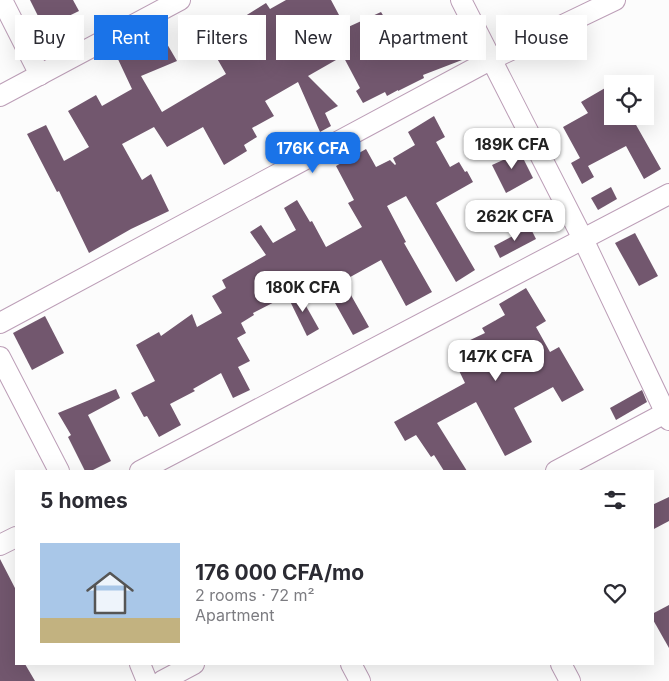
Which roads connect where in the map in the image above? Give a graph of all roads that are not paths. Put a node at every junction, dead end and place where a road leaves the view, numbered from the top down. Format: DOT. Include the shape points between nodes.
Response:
graph roads {
  1 [pos="2,0"];
  2 [pos="180,0"];
  3 [pos="461,0"];
  4 [pos="615,0"];
  5 [pos="492,59"];
  6 [pos="40,74"];
  7 [pos="0,96"];
  8 [pos="669,194"];
  9 [pos="583,239"];
  10 [pos="0,323"];
  11 [pos="0,357"];
  12 [pos="668,415"];
  13 [pos="58,470"];
  14 [pos="142,470"];
  15 [pos="558,470"];
  16 [pos="15,538"];
  17 [pos="0,546"];
  18 [pos="140,665"];
  19 [pos="192,665"];
  20 [pos="352,665"];
  21 [pos="562,665"];
  22 [pos="147,681"];
  23 [pos="162,681"];
  24 [pos="360,681"];
  25 [pos="570,681"];
  1 -- 6 [label="street"];
  2 -- 6 [label="street"];
  3 -- 5 [label="street"];
  4 -- 5 [label="street"];
  5 -- 9 [label="street"];
  5 -- 10 [label="street"];
  6 -- 7 [label="street"];
  8 -- 9 [label="street"];
  9 -- 12 [label="street"];
  9 -- 14 [label="street"];
  11 -- 13 [label="street"];
  12 -- 15 [label="street"];
  16 -- 17 [label="street"];
  18 -- 22 [label="street"];
  19 -- 23 [label="street"];
  20 -- 24 [label="street"];
  21 -- 25 [label="street"];
}
